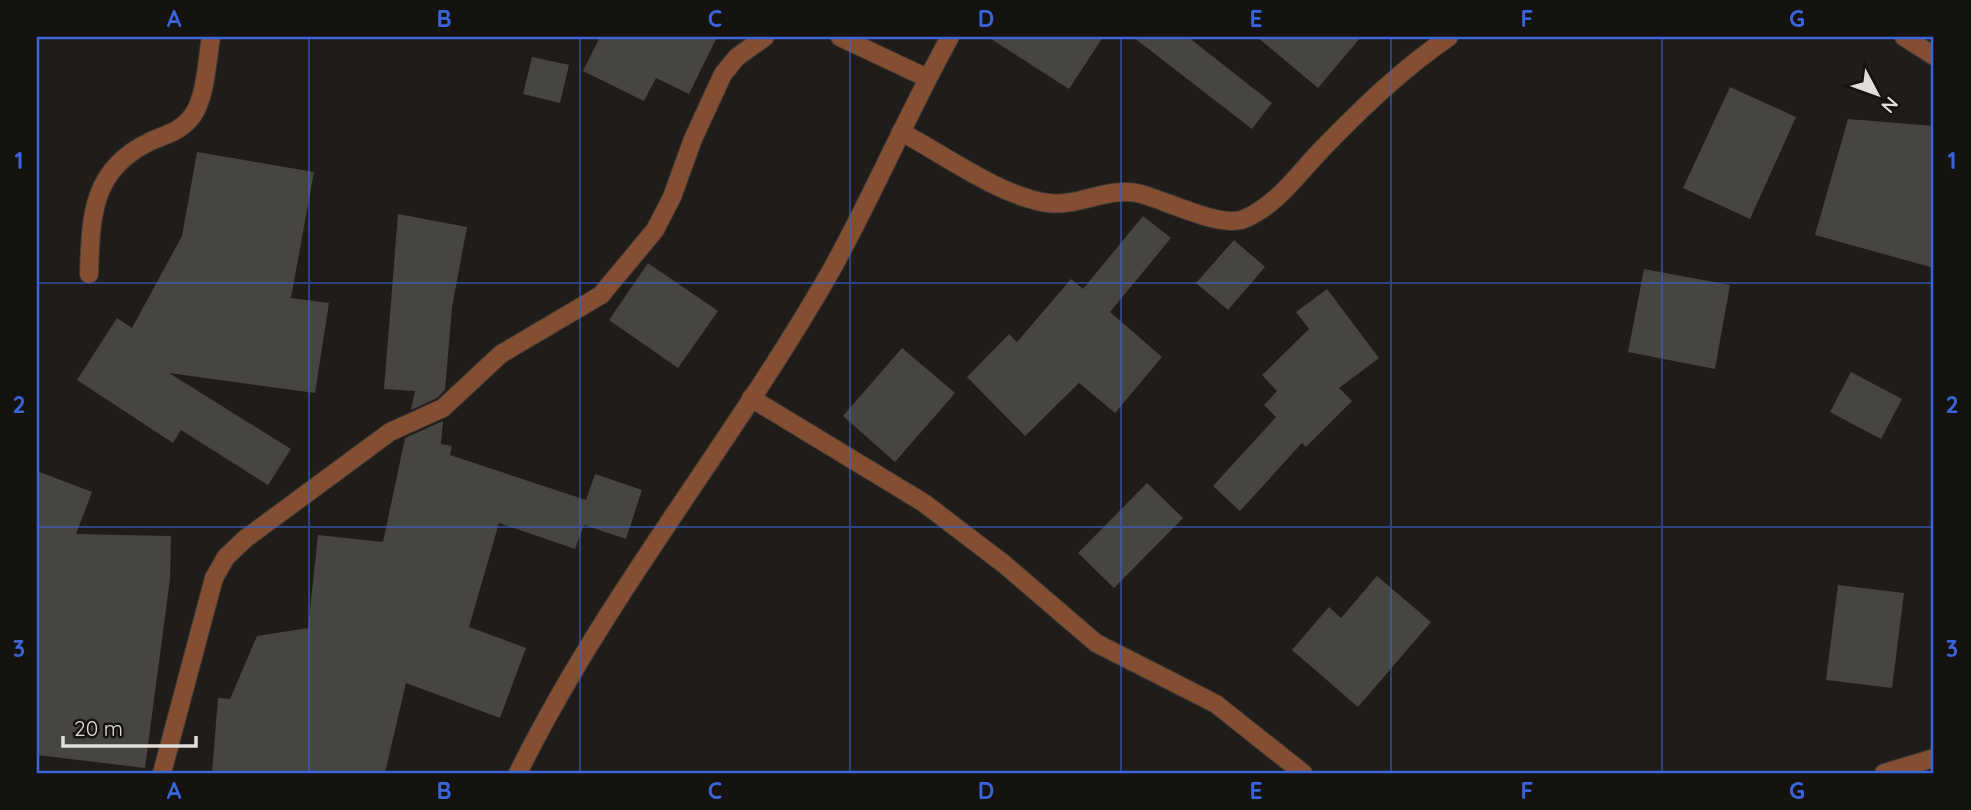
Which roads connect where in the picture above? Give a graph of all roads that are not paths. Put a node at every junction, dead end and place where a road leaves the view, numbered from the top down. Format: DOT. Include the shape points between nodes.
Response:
graph roads {
  1 [pos="211,37"];
  2 [pos="765,37"];
  3 [pos="840,37"];
  4 [pos="950,37"];
  5 [pos="1449,37"];
  6 [pos="1904,37"];
  7 [pos="1934,56"];
  8 [pos="927,78"];
  9 [pos="901,132"];
  10 [pos="89,274"];
  11 [pos="751,398"];
  12 [pos="1934,758"];
  13 [pos="162,773"];
  14 [pos="518,773"];
  15 [pos="1303,773"];
  16 [pos="1885,773"];
  1 -- 10 [label="street" via="195,113 179,131 126,153 108,173 91,218"];
  2 -- 13 [label="street" via="737,57 723,74 655,230 601,295 501,354 443,408 390,432 226,558 211,589"];
  3 -- 8 [label="street"];
  4 -- 8 [label="street"];
  5 -- 9 [label="street" via="1394,79 1294,181 1242,221 1203,217 1167,200 1133,192 1050,204 1002,189"];
  6 -- 7 [label="street"];
  8 -- 9 [label="street"];
  9 -- 11 [label="street" via="832,269"];
  11 -- 14 [label="street" via="599,627"];
  11 -- 15 [label="street" via="924,503 1097,643 1216,704"];
  12 -- 16 [label="street"];
}
